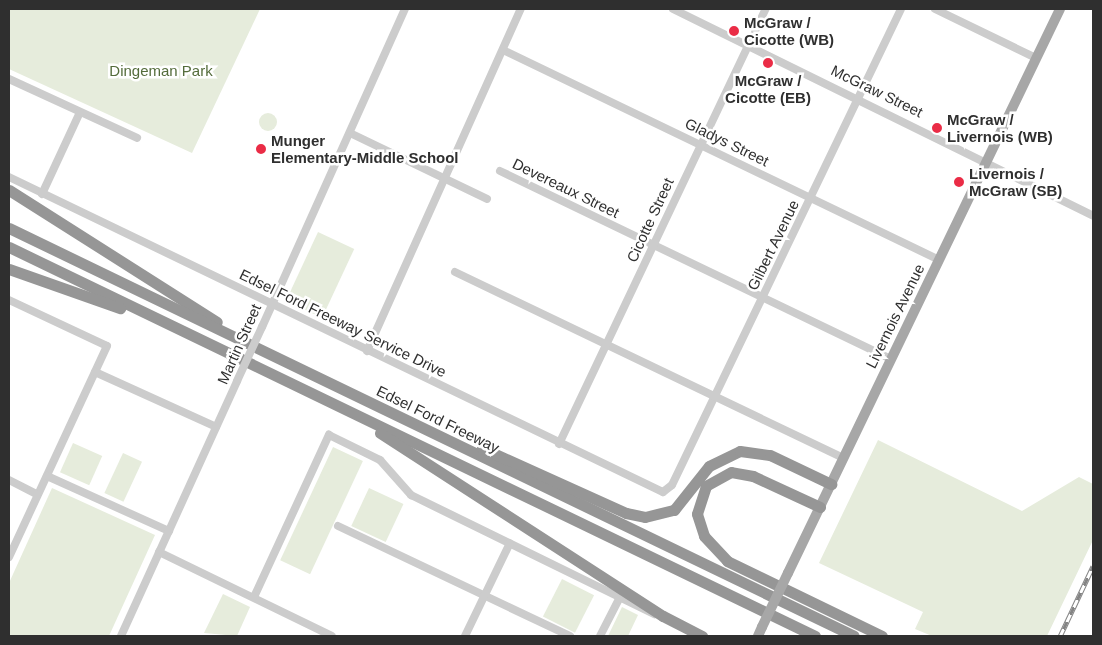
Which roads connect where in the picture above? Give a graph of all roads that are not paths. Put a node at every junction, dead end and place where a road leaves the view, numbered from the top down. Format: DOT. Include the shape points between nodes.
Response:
graph roads {
  1 [pos="405,9"];
  2 [pos="521,9"];
  3 [pos="673,9"];
  4 [pos="766,9"];
  5 [pos="901,9"];
  6 [pos="935,9"];
  7 [pos="1060,9"];
  8 [pos="749,45"];
  9 [pos="503,50"];
  10 [pos="1036,58"];
  11 [pos="9,79"];
  12 [pos="858,98"];
  13 [pos="80,112"];
  14 [pos="350,133"];
  15 [pos="137,138"];
  16 [pos="701,145"];
  17 [pos="986,162"];
  18 [pos="500,171"];
  19 [pos="9,177"];
  20 [pos="444,179"];
  21 [pos="9,190"];
  22 [pos="42,194"];
  23 [pos="811,198"];
  24 [pos="487,199"];
  25 [pos="1093,216"];
  26 [pos="9,228"];
  27 [pos="654,245"];
  28 [pos="9,247"];
  29 [pos="939,260"];
  30 [pos="9,269"];
  31 [pos="454,272"];
  32 [pos="762,297"];
  33 [pos="9,300"];
  34 [pos="272,304"];
  35 [pos="240,340"];
  36 [pos="606,345"];
  37 [pos="219,348"];
  38 [pos="367,351"];
  39 [pos="891,359"];
  40 [pos="95,372"];
  41 [pos="715,397"];
  42 [pos="341,408"];
  43 [pos="216,427"];
  44 [pos="425,429"];
  45 [pos="560,444"];
  46 [pos="844,458"];
  47 [pos="46,476"];
  48 [pos="9,480"];
  49 [pos="831,484"];
  50 [pos="666,491"];
  51 [pos="37,494"];
  52 [pos="820,507"];
  53 [pos="338,526"];
  54 [pos="169,531"];
  55 [pos="510,543"];
  56 [pos="159,552"];
  57 [pos="9,557"];
  58 [pos="485,595"];
  59 [pos="254,597"];
  60 [pos="619,598"];
  61 [pos="663,616"];
  62 [pos="121,636"];
  63 [pos="332,636"];
  64 [pos="465,636"];
  65 [pos="570,636"];
  66 [pos="600,636"];
  67 [pos="702,636"];
  68 [pos="758,636"];
  69 [pos="815,636"];
  70 [pos="854,636"];
  71 [pos="882,636"];
  1 -- 14 [label="street, Martin Street"];
  2 -- 9 [label="street"];
  3 -- 8 [label="street, McGraw Street"];
  4 -- 8 [label="street, Cicotte Street"];
  5 -- 12 [label="street, Gilbert Avenue"];
  6 -- 10 [label="street"];
  7 -- 10 [label="main road, Livernois Avenue"];
  8 -- 12 [label="street, McGraw Street"];
  8 -- 16 [label="street, Cicotte Street"];
  9 -- 16 [label="street, Gladys Street"];
  9 -- 20 [label="street"];
  10 -- 17 [label="main road, Livernois Avenue"];
  11 -- 13 [label="street"];
  12 -- 17 [label="street, McGraw Street"];
  12 -- 23 [label="street, Gilbert Avenue"];
  13 -- 15 [label="street"];
  13 -- 22 [label="street"];
  14 -- 20 [label="street"];
  14 -- 34 [label="street, Martin Street"];
  16 -- 23 [label="street, Gladys Street"];
  16 -- 27 [label="street, Cicotte Street"];
  17 -- 25 [label="street, McGraw Street"];
  17 -- 29 [label="main road, Livernois Avenue"];
  18 -- 27 [label="street, Devereaux Street"];
  19 -- 22 [label="street, Edsel Ford Freeway Service Drive"];
  20 -- 24 [label="street"];
  20 -- 38 [label="street"];
  21 -- 35 [label="highway"];
  22 -- 34 [label="street, Edsel Ford Freeway Service Drive"];
  23 -- 29 [label="street, Gladys Street"];
  23 -- 32 [label="street, Gilbert Avenue"];
  26 -- 35 [label="highway, Edsel Ford Freeway"];
  27 -- 32 [label="street, Devereaux Street"];
  27 -- 36 [label="street, Cicotte Street"];
  28 -- 37 [label="highway, Edsel Ford Freeway"];
  29 -- 39 [label="main road, Livernois Avenue"];
  30 -- 37 [label="highway"];
  31 -- 36 [label="street"];
  32 -- 39 [label="street, Devereaux Street"];
  32 -- 41 [label="street, Gilbert Avenue"];
  33 -- 40 [label="street" via="107,346"];
  34 -- 38 [label="street, Edsel Ford Freeway Service Drive"];
  34 -- 43 [label="street, Martin Street, bridge"];
  35 -- 44 [label="highway, Edsel Ford Freeway"];
  36 -- 41 [label="street"];
  36 -- 45 [label="street, Cicotte Street"];
  37 -- 42 [label="highway, Edsel Ford Freeway"];
  38 -- 45 [label="street, Edsel Ford Freeway Service Drive"];
  39 -- 46 [label="main road, Livernois Avenue"];
  40 -- 43 [label="street"];
  40 -- 47 [label="street"];
  41 -- 46 [label="street"];
  41 -- 50 [label="street, Gilbert Avenue"];
  42 -- 61 [label="highway"];
  42 -- 69 [label="highway, Edsel Ford Freeway"];
  43 -- 54 [label="street, Martin Street"];
  44 -- 49 [label="highway" via="463,439 636,516 658,516 674,510 708,466 740,451 761,452"];
  44 -- 70 [label="highway, Edsel Ford Freeway"];
  45 -- 50 [label="street, Edsel Ford Freeway Service Drive" via="656,490"];
  46 -- 49 [label="main road, Livernois Avenue"];
  47 -- 51 [label="street"];
  47 -- 54 [label="street"];
  48 -- 51 [label="street"];
  49 -- 52 [label="main road, Livernois Avenue"];
  51 -- 57 [label="street"];
  52 -- 68 [label="main road, Livernois Avenue, bridge"];
  52 -- 71 [label="highway" via="752,476 731,472 706,486 697,514 704,536 727,561"];
  53 -- 58 [label="street"];
  54 -- 56 [label="street, Martin Street"];
  55 -- 58 [label="street"];
  55 -- 59 [label="street" via="411,495 380,460 329,435"];
  55 -- 60 [label="street"];
  56 -- 59 [label="street"];
  56 -- 62 [label="street, Martin Street"];
  58 -- 64 [label="street"];
  58 -- 65 [label="street"];
  59 -- 63 [label="street"];
  60 -- 61 [label="street"];
  60 -- 66 [label="street"];
  61 -- 67 [label="highway"];
}
